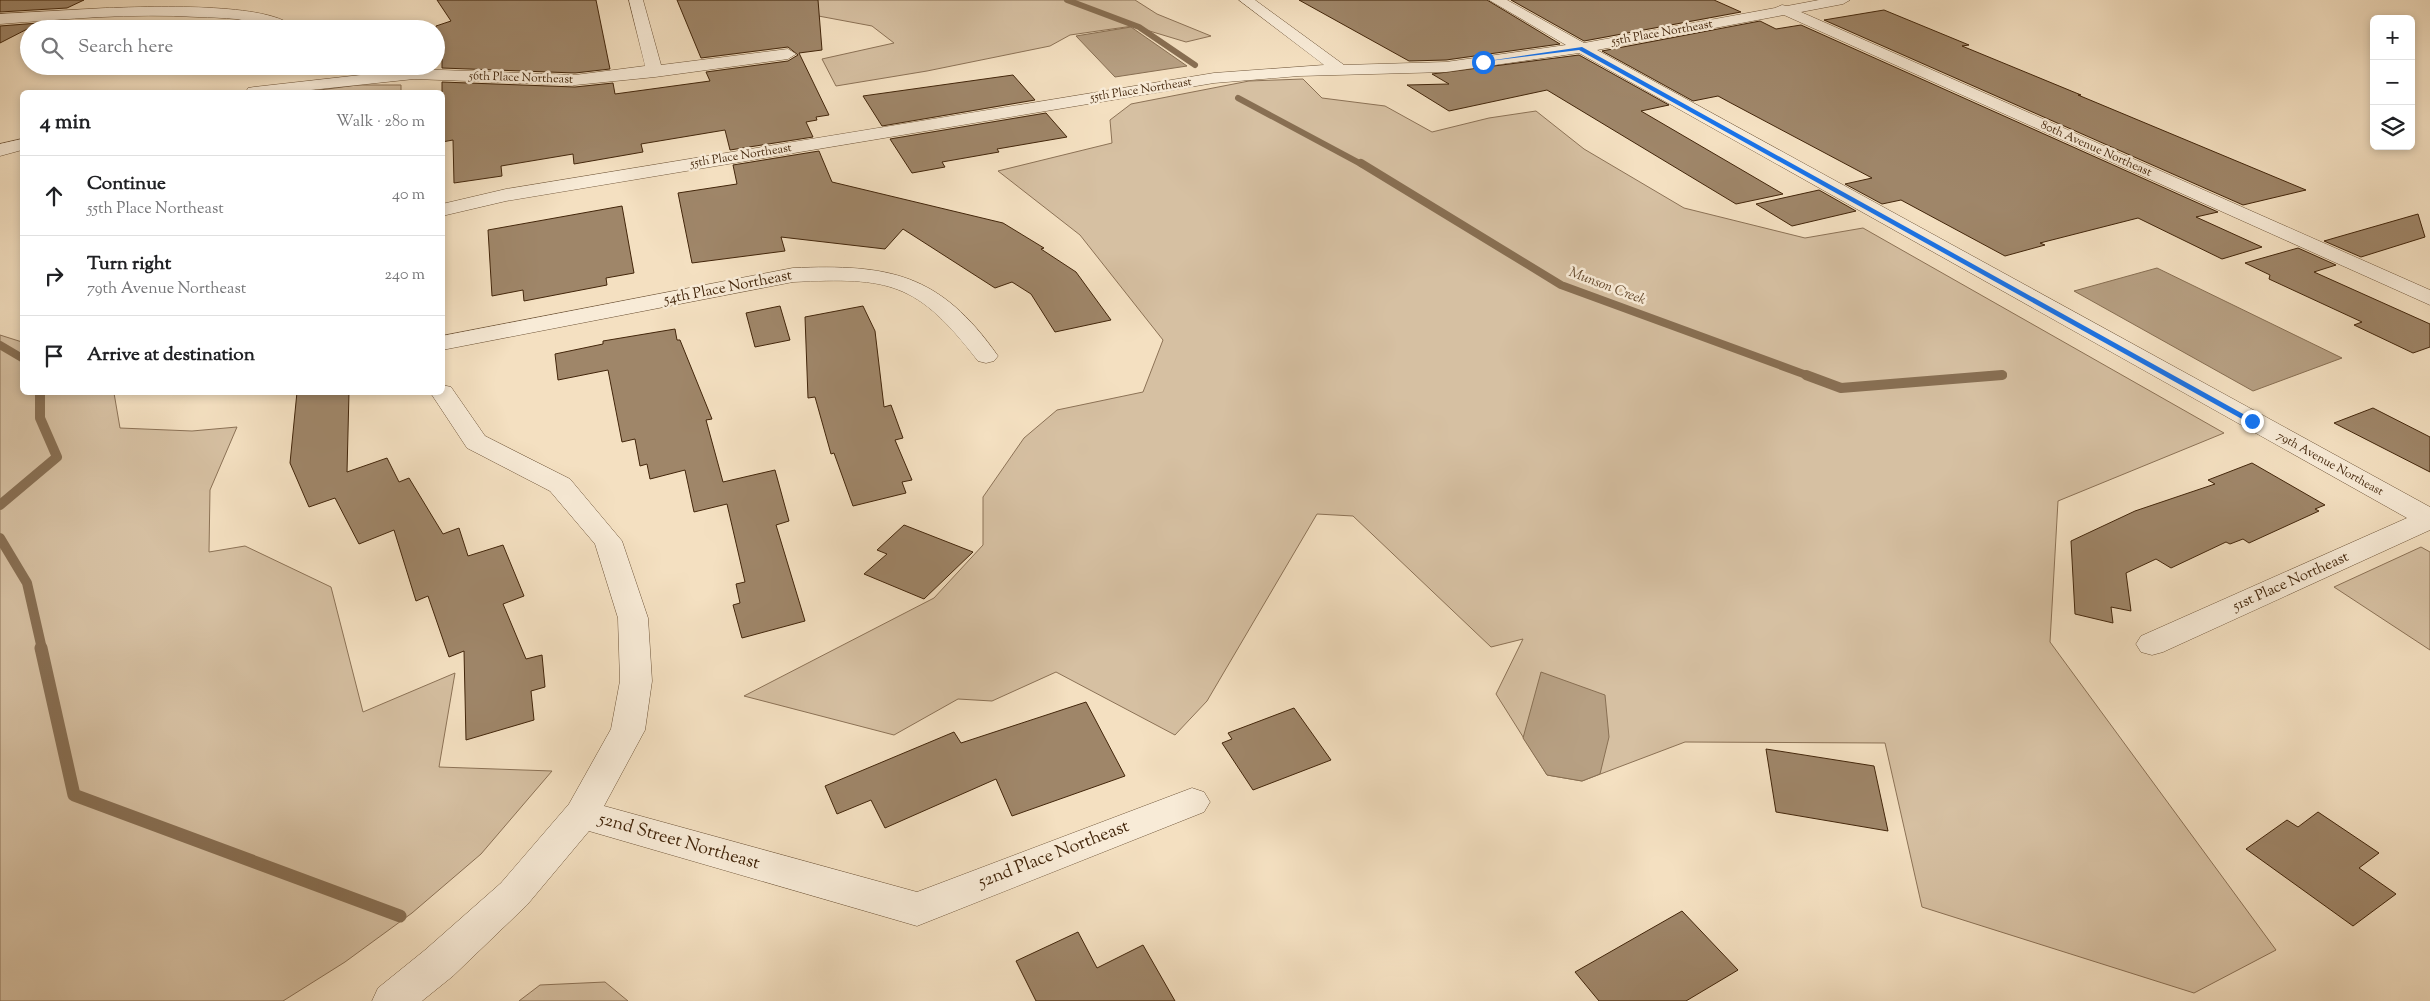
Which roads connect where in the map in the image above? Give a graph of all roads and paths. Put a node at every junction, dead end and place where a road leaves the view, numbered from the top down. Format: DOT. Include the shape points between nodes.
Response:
graph roads {
  1 [pos="636,0"];
  2 [pos="1246,0"];
  3 [pos="1496,0"];
  4 [pos="1762,0"];
  5 [pos="1843,0"];
  6 [pos="1786,10"];
  7 [pos="104,11"];
  8 [pos="0,19"];
  9 [pos="94,20"];
  10 [pos="276,20"];
  11 [pos="1580,48"];
  12 [pos="788,54"];
  13 [pos="1340,70"];
  14 [pos="656,72"];
  15 [pos="283,85"];
  16 [pos="262,90"];
  17 [pos="20,145"];
  18 [pos="0,150"];
  19 [pos="445,209"];
  20 [pos="2430,298"];
  21 [pos="445,342"];
  22 [pos="986,356"];
  23 [pos="444,395"];
  24 [pos="2430,519"];
  25 [pos="2152,644"];
  26 [pos="1192,802"];
  27 [pos="582,814"];
  28 [pos="917,908"];
  29 [pos="392,1001"];
  1 -- 14 [label="street"];
  2 -- 13 [label="street"];
  3 -- 11 [label="street, 79th Avenue Northeast"];
  4 -- 6 [label="street, 80th Avenue Northeast"];
  5 -- 6 [label="street, 55th Place Northeast"];
  6 -- 11 [label="street, 55th Place Northeast"];
  6 -- 20 [label="street, 80th Avenue Northeast"];
  7 -- 8 [label="street"];
  7 -- 9 [label="street"];
  7 -- 10 [label="street" via="203,7"];
  11 -- 13 [label="street, 55th Place Northeast" via="1446,67"];
  11 -- 24 [label="street, 79th Avenue Northeast"];
  12 -- 14 [label="street, 56th Place Northeast"];
  13 -- 19 [label="street, 55th Place Northeast" via="1266,72 1214,78 506,195"];
  14 -- 15 [label="street, 56th Place Northeast" via="574,80 405,75"];
  15 -- 16 [label="street, 56th Place Northeast"];
  17 -- 18 [label="street"];
  21 -- 22 [label="street, 54th Place Northeast" via="793,275 844,273 888,279 924,292 954,316"];
  23 -- 27 [label="street" via="476,442 560,485 608,541 633,618 636,681 628,730"];
  24 -- 25 [label="street, 51st Place Northeast"];
  26 -- 28 [label="street, 52nd Place Northeast"];
  27 -- 28 [label="street, 52nd Street Northeast"];
  27 -- 29 [label="street, 52nd Street Northeast" via="514,894"];
}
